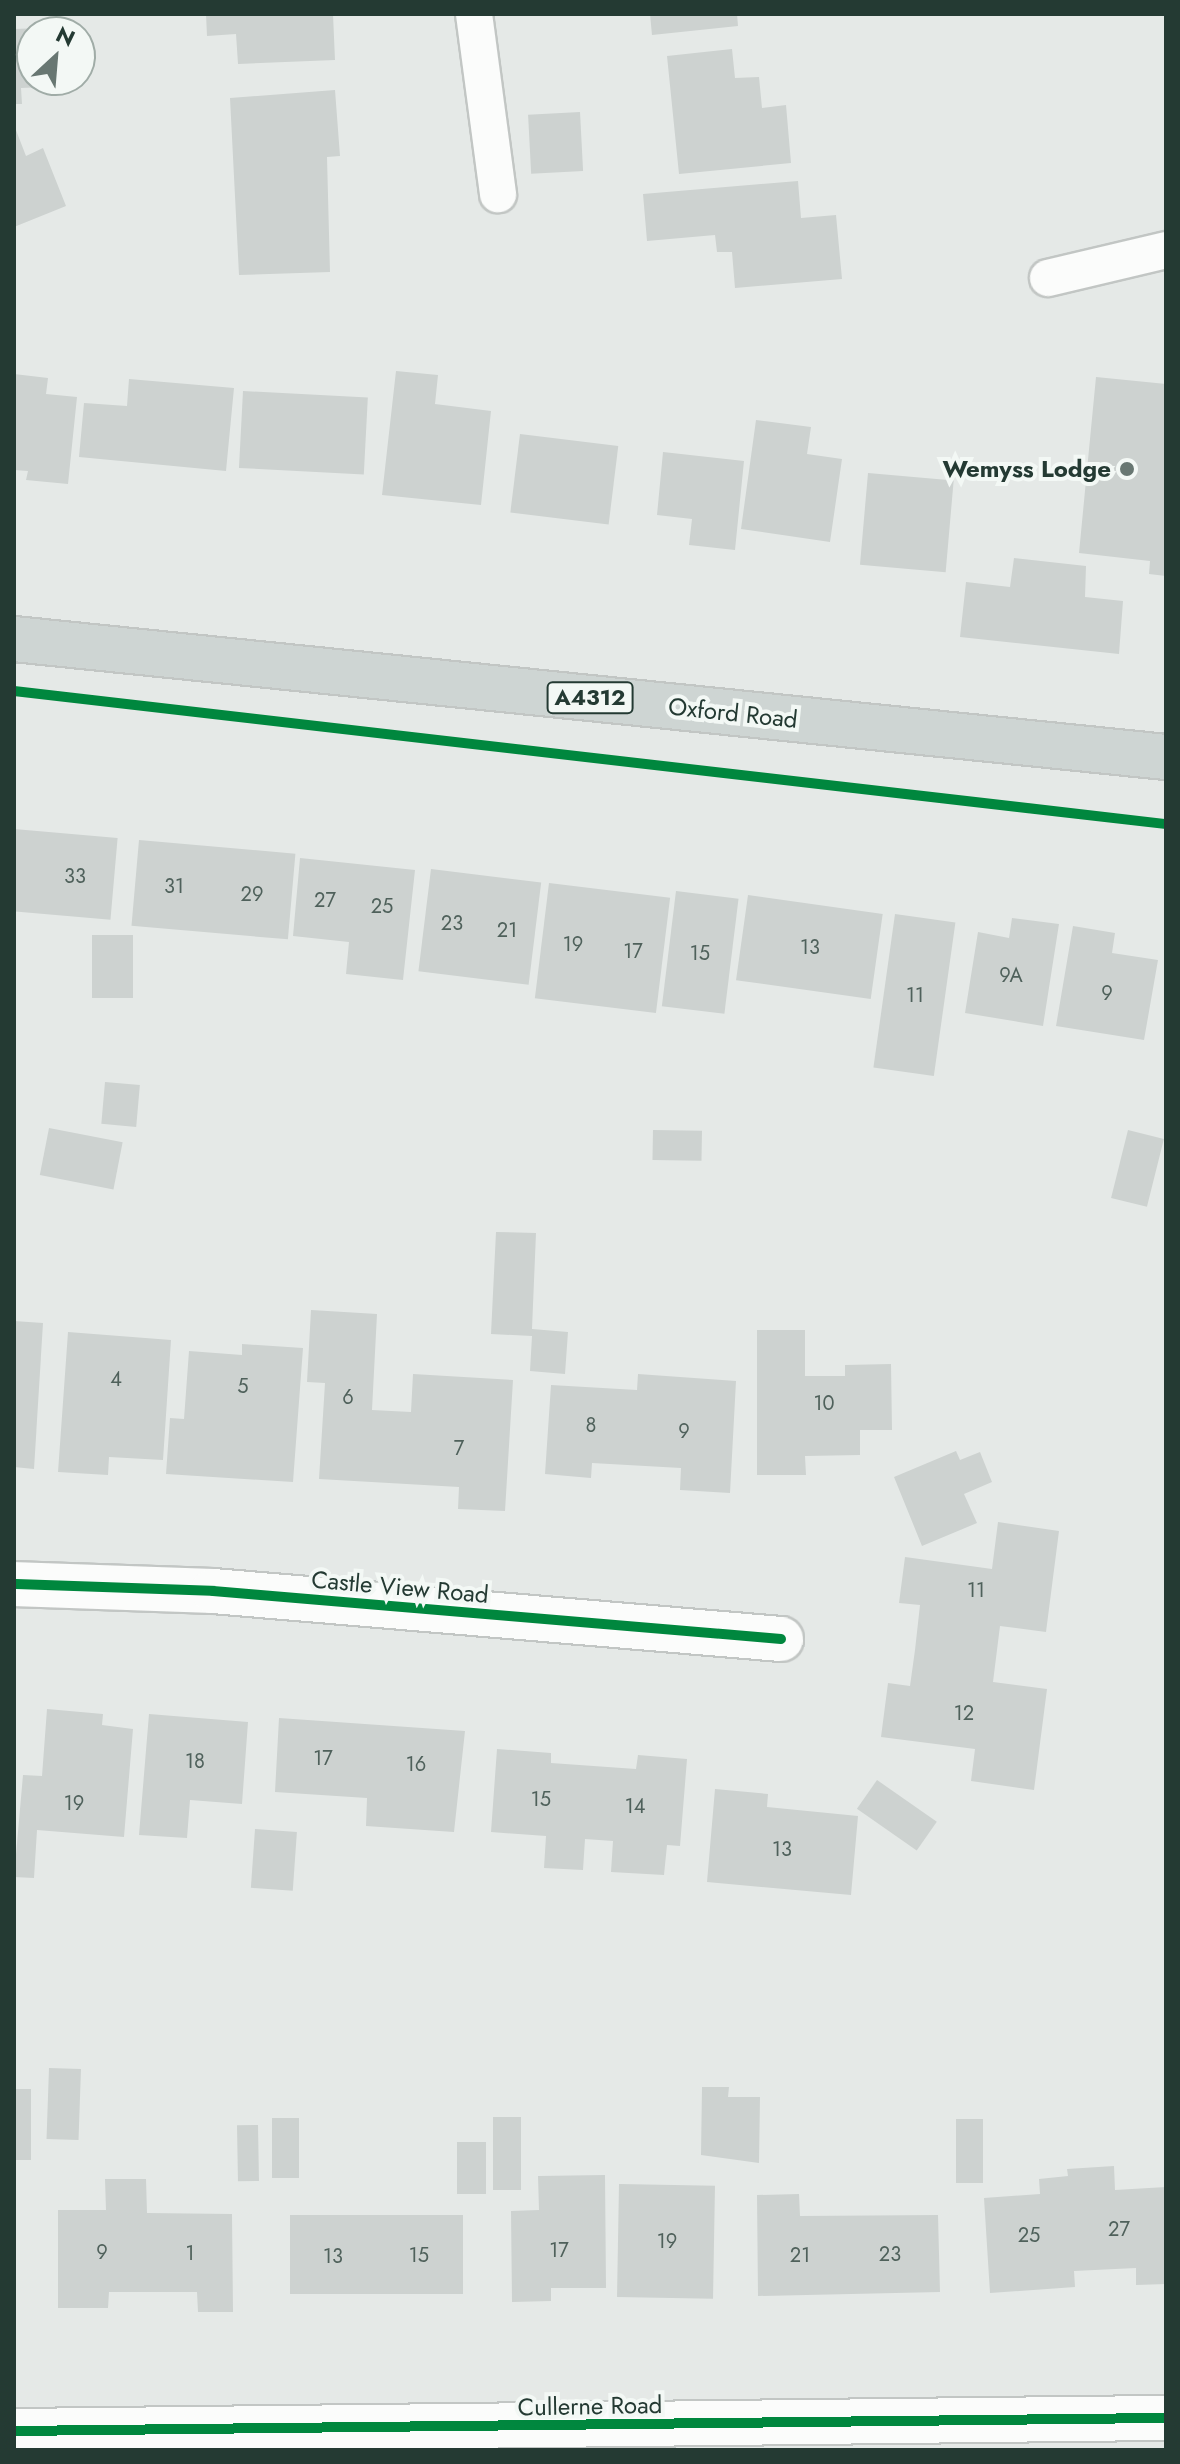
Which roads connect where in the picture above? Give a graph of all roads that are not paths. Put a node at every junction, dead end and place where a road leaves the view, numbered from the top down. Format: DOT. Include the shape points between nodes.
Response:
graph roads {
  1 [pos="474,14"];
  2 [pos="498,194"];
  3 [pos="1166,250"];
  4 [pos="1048,278"];
  5 [pos="14,639"];
  6 [pos="1166,757"];
  7 [pos="14,1584"];
  8 [pos="781,1639"];
  9 [pos="1166,2418"];
  10 [pos="14,2431"];
  1 -- 2 [label="lane"];
  3 -- 4 [label="lane"];
  5 -- 6 [label="main road, Oxford Road / A4312"];
  7 -- 8 [label="street, Castle View Road" via="227,1592"];
  9 -- 10 [label="street, Cullerne Road"];
}
